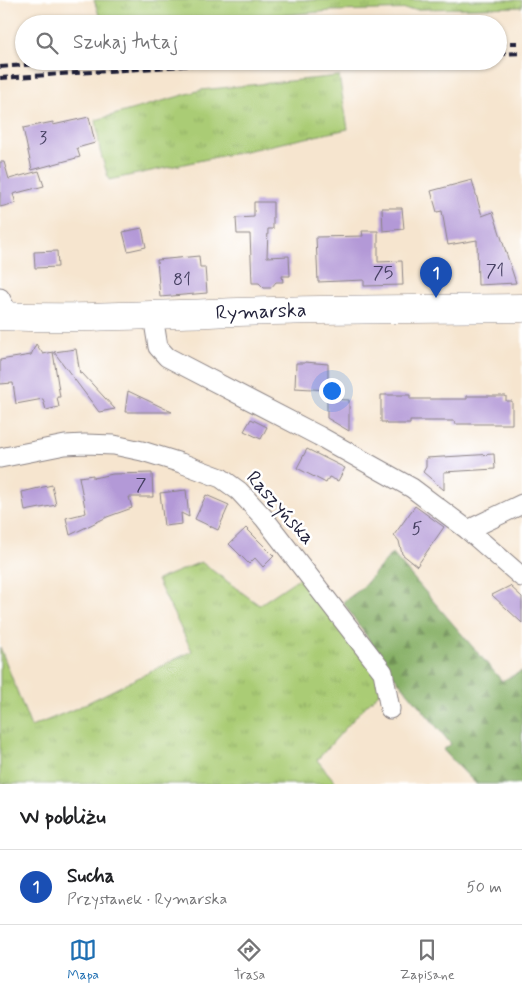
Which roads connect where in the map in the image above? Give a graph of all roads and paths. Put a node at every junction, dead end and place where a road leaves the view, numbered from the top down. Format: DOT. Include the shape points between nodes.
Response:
graph roads {
  1 [pos="522,308"];
  2 [pos="2,310"];
  3 [pos="153,316"];
  4 [pos="0,458"];
  5 [pos="522,504"];
  6 [pos="468,530"];
  7 [pos="522,577"];
  8 [pos="390,709"];
  1 -- 3 [label="main road, Rymarska"];
  2 -- 3 [label="main road, Rymarska" via="45,318"];
  3 -- 6 [label="street" via="158,347 167,358 388,474"];
  4 -- 8 [label="street, Raszyńska" via="65,445 114,445 181,463 226,482 264,518 383,672"];
  5 -- 6 [label="street"];
  6 -- 7 [label="street"];
}
